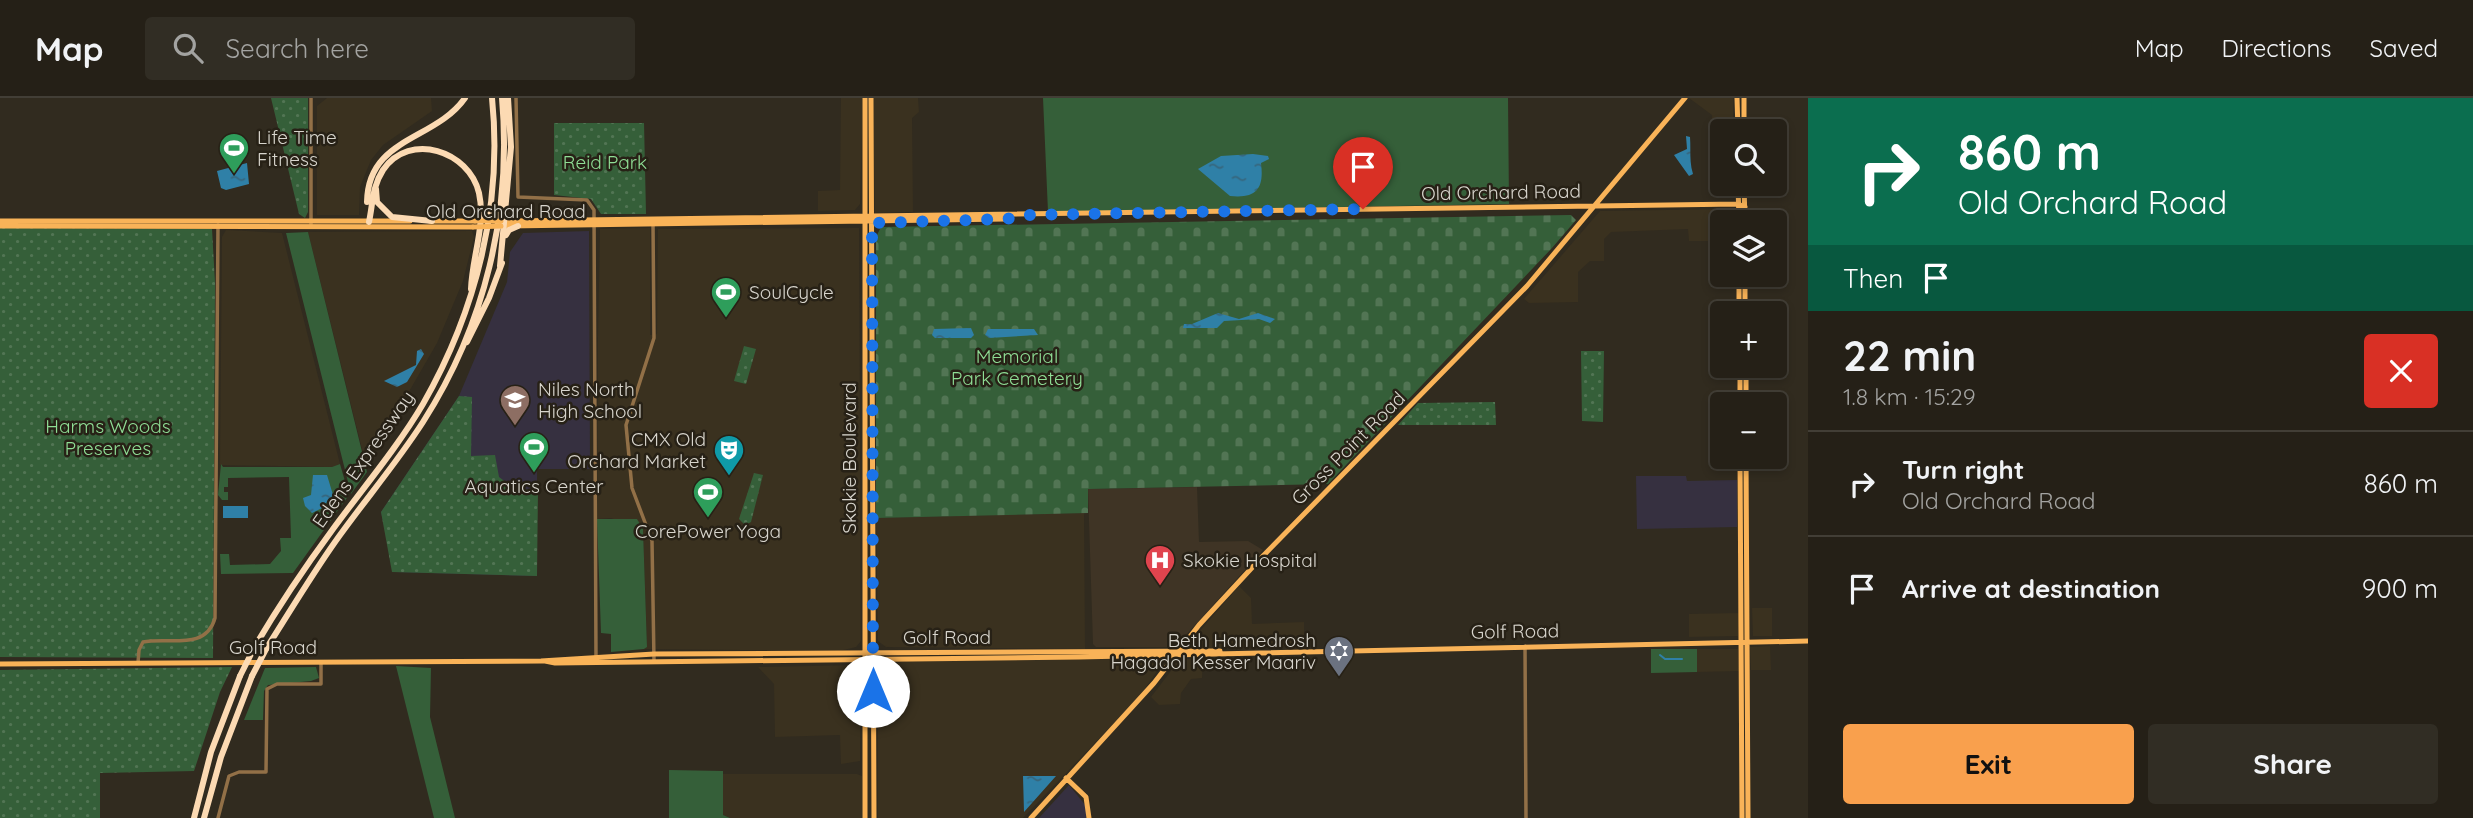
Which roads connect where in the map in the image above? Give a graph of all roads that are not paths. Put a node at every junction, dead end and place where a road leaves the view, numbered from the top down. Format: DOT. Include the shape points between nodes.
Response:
graph roads {
  1 [pos="311,98"];
  2 [pos="465,98"];
  3 [pos="492,98"];
  4 [pos="502,98"];
  5 [pos="508,98"];
  6 [pos="516,98"];
  7 [pos="865,98"];
  8 [pos="871,98"];
  9 [pos="1685,98"];
  10 [pos="1737,98"];
  11 [pos="1744,98"];
  12 [pos="1738,119"];
  13 [pos="1744,119"];
  14 [pos="376,185"];
  15 [pos="1741,196"];
  16 [pos="1743,196"];
  17 [pos="1743,203"];
  18 [pos="1595,206"];
  19 [pos="1742,210"];
  20 [pos="1744,210"];
  21 [pos="863,215"];
  22 [pos="872,215"];
  23 [pos="1011,216"];
  24 [pos="651,218"];
  25 [pos="432,221"];
  26 [pos="218,222"];
  27 [pos="369,222"];
  28 [pos="594,222"];
  29 [pos="0,223"];
  30 [pos="863,223"];
  31 [pos="872,223"];
  32 [pos="474,224"];
  33 [pos="504,224"];
  34 [pos="311,225"];
  35 [pos="654,225"];
  36 [pos="518,226"];
  37 [pos="500,266"];
  38 [pos="470,298"];
  39 [pos="461,350"];
  40 [pos="1740,469"];
  41 [pos="1746,469"];
  42 [pos="1808,640"];
  43 [pos="1745,642"];
  44 [pos="1525,646"];
  45 [pos="1177,652"];
  46 [pos="864,656"];
  47 [pos="873,656"];
  48 [pos="654,658"];
  49 [pos="596,660"];
  50 [pos="321,662"];
  51 [pos="138,663"];
  52 [pos="0,664"];
  53 [pos="1066,778"];
  54 [pos="194,818"];
  55 [pos="204,818"];
  56 [pos="218,818"];
  57 [pos="865,818"];
  58 [pos="874,818"];
  59 [pos="1031,818"];
  60 [pos="1089,818"];
  61 [pos="1526,818"];
  62 [pos="1742,818"];
  63 [pos="1748,818"];
  1 -- 34 [label="street"];
  2 -- 27 [label="highway" via="453,113 392,149 381,161 368,189"];
  3 -- 38 [label="highway, Edens Expressway" via="493,184 483,253"];
  4 -- 39 [label="highway, Edens Expressway" via="503,175 495,242 489,274"];
  5 -- 33 [label="highway" via="511,147"];
  6 -- 28 [label="street" via="517,194 527,200 587,200 593,205"];
  7 -- 21 [label="main road, Skokie Boulevard"];
  8 -- 22 [label="main road, Skokie Boulevard"];
  9 -- 18 [label="main road, Gross Point Road"];
  10 -- 12 [label="main road"];
  11 -- 13 [label="main road"];
  14 -- 25 [label="highway" via="377,202 386,214"];
  14 -- 27 [label="highway"];
  14 -- 38 [label="highway" via="388,165 417,150 449,154 471,172 481,206"];
  15 -- 17 [label="main road"];
  16 -- 17 [label="main road"];
  17 -- 18 [label="main road, Old Orchard Road"];
  17 -- 19 [label="main road"];
  17 -- 20 [label="main road"];
  18 -- 23 [label="main road, Old Orchard Road"];
  18 -- 45 [label="main road, Gross Point Road" via="1510,304 1260,559"];
  21 -- 22 [label="main road, Old Orchard Road"];
  21 -- 24 [label="main road, Old Orchard Road"];
  21 -- 30 [label="main road, Skokie Boulevard"];
  22 -- 23 [label="main road, Old Orchard Road"];
  22 -- 31 [label="main road, Skokie Boulevard"];
  23 -- 31 [label="main road, Old Orchard Road"];
  24 -- 28 [label="main road, Old Orchard Road"];
  24 -- 35 [label="street"];
  25 -- 27 [label="main road, Old Orchard Road"];
  25 -- 32 [label="main road, Old Orchard Road"];
  26 -- 29 [label="main road, Old Orchard Road"];
  26 -- 34 [label="main road, Old Orchard Road"];
  26 -- 51 [label="street" via="215,622 197,640 144,642"];
  27 -- 34 [label="main road, Old Orchard Road"];
  28 -- 33 [label="main road, Old Orchard Road"];
  28 -- 35 [label="main road, Old Orchard Road"];
  28 -- 36 [label="main road, Old Orchard Road"];
  28 -- 49 [label="street"];
  30 -- 31 [label="main road, Old Orchard Road"];
  30 -- 35 [label="main road, Old Orchard Road"];
  30 -- 46 [label="main road, Skokie Boulevard"];
  31 -- 47 [label="main road, Skokie Boulevard"];
  32 -- 33 [label="main road, Old Orchard Road, bridge"];
  32 -- 34 [label="main road, Old Orchard Road"];
  33 -- 36 [label="main road, Old Orchard Road"];
  33 -- 37 [label="highway"];
  35 -- 48 [label="street" via="654,338 626,425 632,488 652,541"];
  36 -- 37 [label="highway" via="507,232"];
  37 -- 39 [label="highway"];
  38 -- 54 [label="highway, Edens Expressway, bridge" via="426,397 254,648 211,752"];
  39 -- 55 [label="highway, Edens Expressway, bridge" via="423,422 335,543 266,649 221,757"];
  40 -- 43 [label="main road"];
  41 -- 43 [label="main road"];
  42 -- 43 [label="main road, Golf Road"];
  43 -- 44 [label="main road, Golf Road"];
  43 -- 62 [label="main road"];
  43 -- 63 [label="main road"];
  44 -- 45 [label="main road, Golf Road"];
  44 -- 61 [label="street"];
  45 -- 47 [label="main road, Golf Road"];
  45 -- 53 [label="main road, Gross Point Road" via="1150,689"];
  46 -- 47 [label="main road, Golf Road"];
  46 -- 48 [label="main road, Golf Road"];
  46 -- 57 [label="main road, Skokie Boulevard"];
  47 -- 58 [label="main road, Skokie Boulevard"];
  48 -- 49 [label="main road, Golf Road"];
  49 -- 50 [label="main road, Golf Road"];
  50 -- 51 [label="main road, Golf Road"];
  50 -- 56 [label="street" via="321,684 269,687 266,772 229,775"];
  51 -- 52 [label="main road, Golf Road"];
  53 -- 59 [label="main road, Gross Point Road"];
  53 -- 60 [label="main road" via="1086,797"];
}
